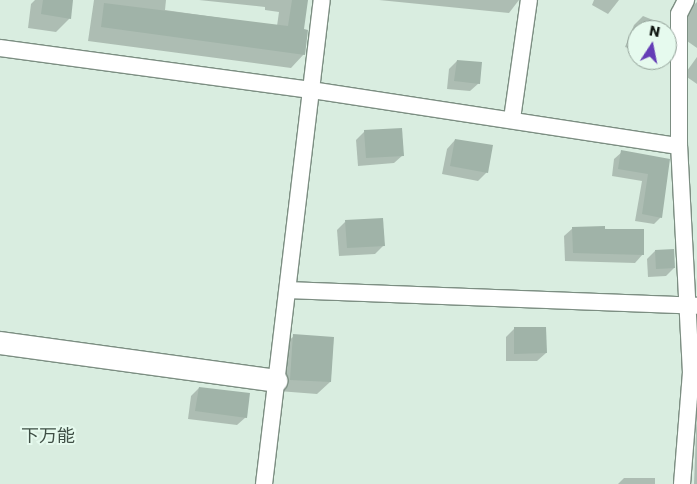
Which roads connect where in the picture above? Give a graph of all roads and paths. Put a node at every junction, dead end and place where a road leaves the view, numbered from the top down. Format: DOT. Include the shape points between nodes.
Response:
graph roads {
  1 [pos="322,0"];
  2 [pos="529,0"];
  3 [pos="686,0"];
  4 [pos="0,48"];
  5 [pos="312,90"];
  6 [pos="512,119"];
  7 [pos="679,146"];
  8 [pos="288,290"];
  9 [pos="692,306"];
  10 [pos="0,343"];
  11 [pos="276,381"];
  12 [pos="264,484"];
  13 [pos="682,484"];
  1 -- 5 [label="street"];
  2 -- 6 [label="street"];
  3 -- 7 [label="street" via="679,14"];
  4 -- 5 [label="street"];
  5 -- 6 [label="street"];
  5 -- 8 [label="street"];
  6 -- 7 [label="street"];
  7 -- 9 [label="street"];
  8 -- 9 [label="street"];
  8 -- 11 [label="street"];
  9 -- 13 [label="street" via="691,374"];
  10 -- 11 [label="street"];
  11 -- 12 [label="street"];
}
